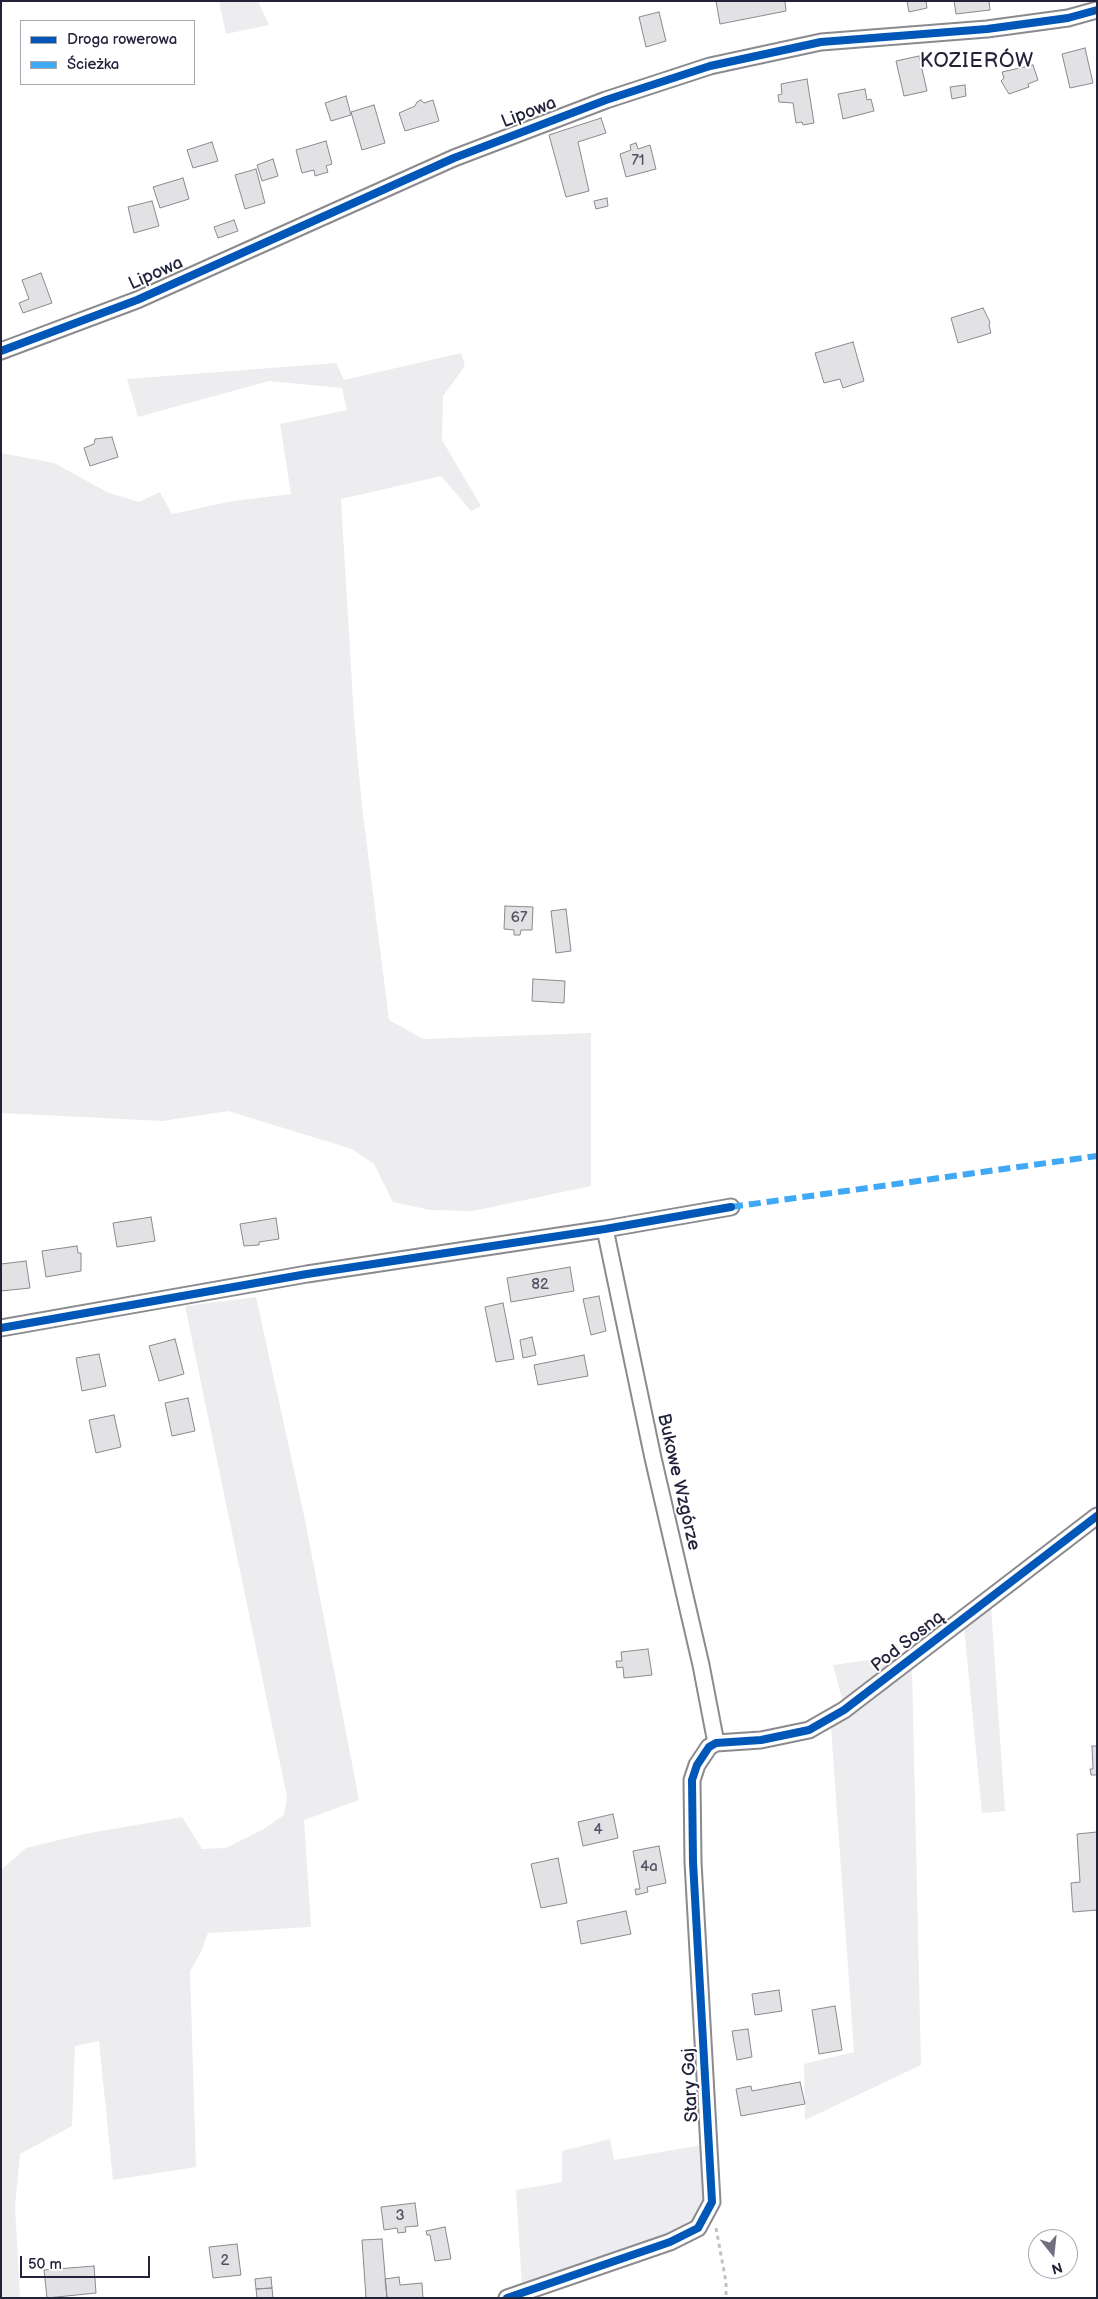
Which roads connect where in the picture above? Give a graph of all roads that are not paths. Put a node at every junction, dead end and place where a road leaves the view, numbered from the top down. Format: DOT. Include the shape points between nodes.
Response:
graph roads {
  1 [pos="1097,10"];
  2 [pos="1,351"];
  3 [pos="731,1207"];
  4 [pos="605,1229"];
  5 [pos="1,1328"];
  6 [pos="1097,1516"];
  7 [pos="716,1743"];
  8 [pos="507,2298"];
  1 -- 2 [label="street, Lipowa" via="1068,18 987,29 821,42 710,66 606,100 454,158 137,300"];
  3 -- 4 [label="street"];
  4 -- 5 [label="street" via="307,1274"];
  4 -- 7 [label="street, Bukowe Wzgórze"];
  6 -- 7 [label="street, Pod Sosną" via="844,1710 809,1730 761,1740"];
  7 -- 8 [label="street, Stary Gaj" via="709,1747 697,1765 692,1780 693,1862 712,2202 698,2228 677,2238"];
}
